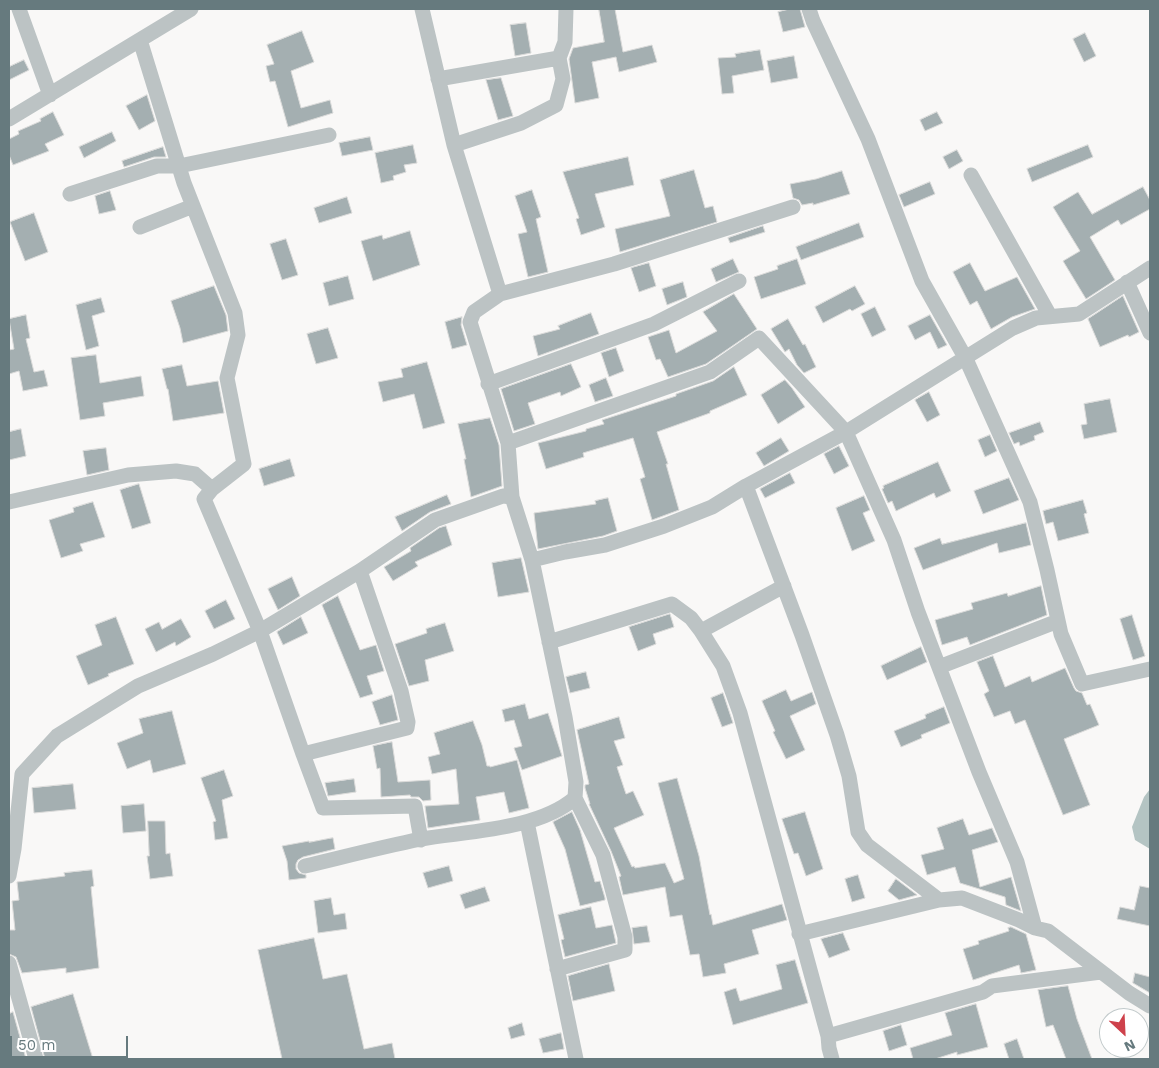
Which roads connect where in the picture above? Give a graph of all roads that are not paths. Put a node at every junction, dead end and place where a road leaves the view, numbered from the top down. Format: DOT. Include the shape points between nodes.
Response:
graph roads {
  1 [pos="191,9"];
  2 [pos="422,9"];
  3 [pos="566,9"];
  4 [pos="808,9"];
  5 [pos="16,11"];
  6 [pos="140,40"];
  7 [pos="560,58"];
  8 [pos="438,79"];
  9 [pos="50,94"];
  10 [pos="9,120"];
  11 [pos="330,135"];
  12 [pos="454,145"];
  13 [pos="179,166"];
  14 [pos="971,175"];
  15 [pos="70,194"];
  16 [pos="193,206"];
  17 [pos="793,207"];
  18 [pos="140,227"];
  19 [pos="1150,268"];
  20 [pos="739,281"];
  21 [pos="1127,282"];
  22 [pos="500,294"];
  23 [pos="1050,316"];
  24 [pos="1150,333"];
  25 [pos="966,359"];
  26 [pos="488,384"];
  27 [pos="846,432"];
  28 [pos="508,443"];
  29 [pos="746,486"];
  30 [pos="212,489"];
  31 [pos="512,497"];
  32 [pos="9,502"];
  33 [pos="532,560"];
  34 [pos="360,571"];
  35 [pos="784,586"];
  36 [pos="1058,622"];
  37 [pos="701,630"];
  38 [pos="260,631"];
  39 [pos="549,642"];
  40 [pos="939,667"];
  41 [pos="1150,669"];
  42 [pos="303,754"];
  43 [pos="575,798"];
  44 [pos="527,822"];
  45 [pos="420,840"];
  46 [pos="305,866"];
  47 [pos="9,876"];
  48 [pos="939,900"];
  49 [pos="1035,928"];
  50 [pos="799,934"];
  51 [pos="9,963"];
  52 [pos="557,969"];
  53 [pos="1101,972"];
  54 [pos="1150,1006"];
  55 [pos="828,1036"];
  56 [pos="36,1059"];
  57 [pos="576,1059"];
  58 [pos="832,1059"];
  1 -- 6 [label="street"];
  2 -- 8 [label="street"];
  3 -- 7 [label="street" via="565,42"];
  4 -- 25 [label="street" via="868,139 922,281"];
  5 -- 9 [label="street"];
  6 -- 9 [label="street"];
  6 -- 13 [label="street"];
  7 -- 8 [label="street"];
  7 -- 12 [label="street" via="563,79 556,105 521,123"];
  8 -- 12 [label="street"];
  9 -- 10 [label="street"];
  11 -- 13 [label="street"];
  12 -- 22 [label="street"];
  13 -- 15 [label="street" via="157,166"];
  13 -- 16 [label="street"];
  14 -- 23 [label="street"];
  16 -- 18 [label="street"];
  16 -- 30 [label="street" via="235,313 238,335 227,378 244,464"];
  17 -- 22 [label="street" via="614,264"];
  19 -- 21 [label="street"];
  20 -- 26 [label="street" via="654,324"];
  21 -- 23 [label="street" via="1079,314"];
  21 -- 24 [label="street"];
  22 -- 26 [label="street" via="474,312 470,322"];
  23 -- 25 [label="street" via="1013,328"];
  25 -- 27 [label="street"];
  25 -- 36 [label="street" via="1030,502"];
  26 -- 28 [label="street"];
  27 -- 28 [label="street" via="758,338 710,372"];
  27 -- 29 [label="street"];
  27 -- 40 [label="street" via="894,540"];
  28 -- 31 [label="street"];
  29 -- 33 [label="street" via="712,507 664,526 604,545"];
  29 -- 35 [label="street"];
  30 -- 32 [label="street" via="195,474 176,471 128,476"];
  30 -- 38 [label="street" via="204,500"];
  31 -- 33 [label="street"];
  31 -- 34 [label="street" via="503,496 436,520"];
  33 -- 39 [label="street"];
  34 -- 38 [label="street"];
  34 -- 42 [label="street" via="401,692 407,728"];
  35 -- 37 [label="street"];
  35 -- 48 [label="street" via="837,735 849,776 858,832 867,846"];
  36 -- 40 [label="street"];
  36 -- 41 [label="street" via="1082,684"];
  37 -- 39 [label="street" via="672,604"];
  37 -- 50 [label="street" via="723,666 740,713"];
  38 -- 42 [label="street"];
  38 -- 47 [label="street" via="138,686 57,736 22,774"];
  39 -- 43 [label="street" via="576,782"];
  40 -- 49 [label="street" via="1017,862"];
  42 -- 45 [label="street" via="323,808 415,806"];
  43 -- 44 [label="street" via="567,806"];
  43 -- 52 [label="street" via="603,855 625,937 625,950"];
  44 -- 45 [label="street"];
  44 -- 52 [label="street"];
  45 -- 46 [label="street"];
  48 -- 49 [label="street" via="962,898"];
  48 -- 50 [label="street"];
  49 -- 53 [label="street" via="1048,931"];
  50 -- 55 [label="street"];
  51 -- 56 [label="street"];
  52 -- 57 [label="street"];
  53 -- 54 [label="street"];
  53 -- 55 [label="street" via="992,986 984,992"];
  55 -- 58 [label="street"];
}
